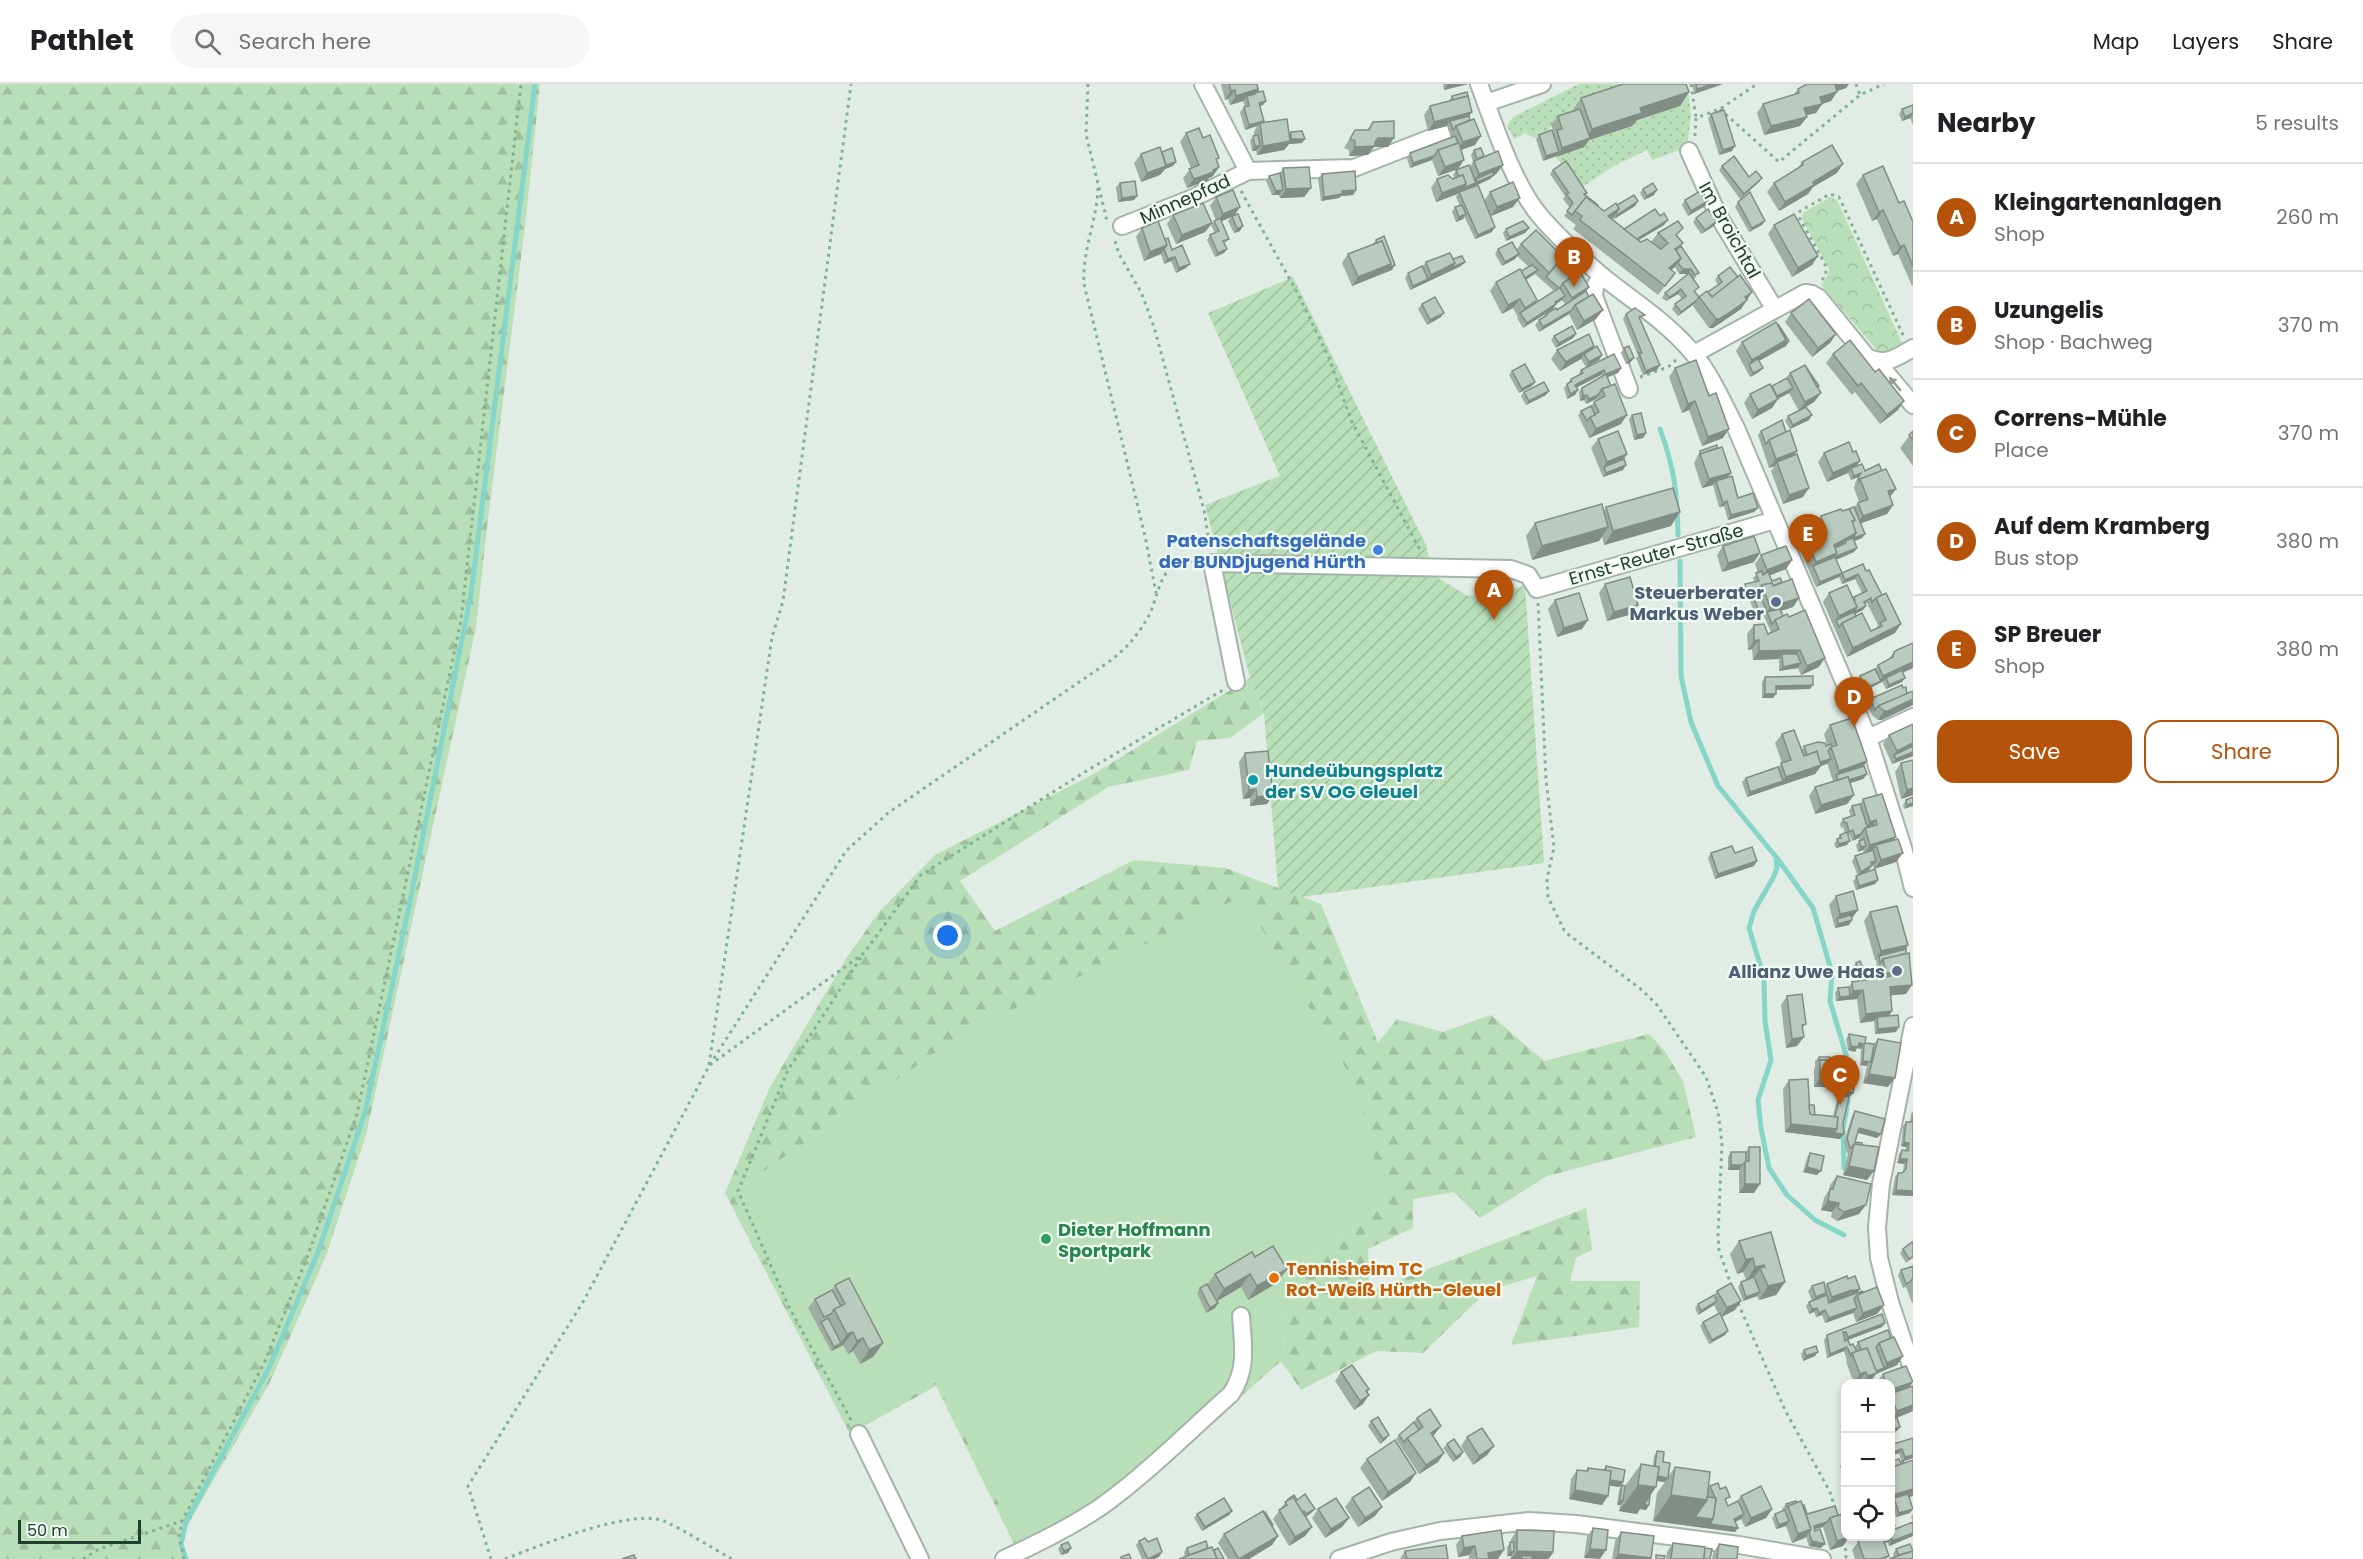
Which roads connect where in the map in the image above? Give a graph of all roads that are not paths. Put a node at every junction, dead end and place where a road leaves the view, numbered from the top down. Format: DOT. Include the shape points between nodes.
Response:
graph roads {
  1 [pos="1203,84"];
  2 [pos="1479,84"];
  3 [pos="1542,84"];
  4 [pos="1488,108"];
  5 [pos="1474,121"];
  6 [pos="1449,131"];
  7 [pos="1689,151"];
  8 [pos="1242,174"];
  9 [pos="1114,231"];
  10 [pos="1602,276"];
  11 [pos="1774,308"];
  12 [pos="1911,349"];
  13 [pos="1691,351"];
  14 [pos="1877,362"];
  15 [pos="1628,385"];
  16 [pos="1913,405"];
  17 [pos="1775,520"];
  18 [pos="1236,682"];
  19 [pos="1913,717"];
  20 [pos="1868,738"];
  21 [pos="1913,888"];
  22 [pos="1913,1026"];
  23 [pos="1241,1316"];
  24 [pos="1913,1371"];
  25 [pos="859,1434"];
  26 [pos="920,1559"];
  27 [pos="1004,1559"];
  28 [pos="1339,1559"];
  29 [pos="1822,1559"];
  1 -- 8 [label="street, Minnepfad"];
  2 -- 4 [label="street"];
  3 -- 4 [label="street"];
  4 -- 5 [label="street"];
  4 -- 10 [label="street" via="1518,183 1539,215"];
  6 -- 8 [label="street, Minnepfad" via="1354,168"];
  7 -- 11 [label="street, Im Broichtal" via="1718,215"];
  8 -- 9 [label="street, Minnepfad"];
  10 -- 13 [label="street" via="1644,307"];
  10 -- 15 [label="street" via="1594,296"];
  11 -- 13 [label="street"];
  11 -- 14 [label="street" via="1804,293 1812,294 1867,357"];
  12 -- 14 [label="street" via="1888,362"];
  13 -- 17 [label="street" via="1736,428"];
  16 -- 14 [label="street, one-way"];
  17 -- 18 [label="street, Ernst-Reuter-Straße" via="1537,589 1528,575 1511,569 1212,563"];
  17 -- 20 [label="street"];
  19 -- 20 [label="street"];
  20 -- 21 [label="street"];
  22 -- 24 [label="street" via="1881,1184 1877,1227 1879,1258"];
  23 -- 27 [label="street" via="1244,1364 1240,1381 1231,1394 1102,1505 1054,1535"];
  25 -- 26 [label="street"];
  28 -- 29 [label="street" via="1440,1531 1529,1521 1739,1545"];
}
